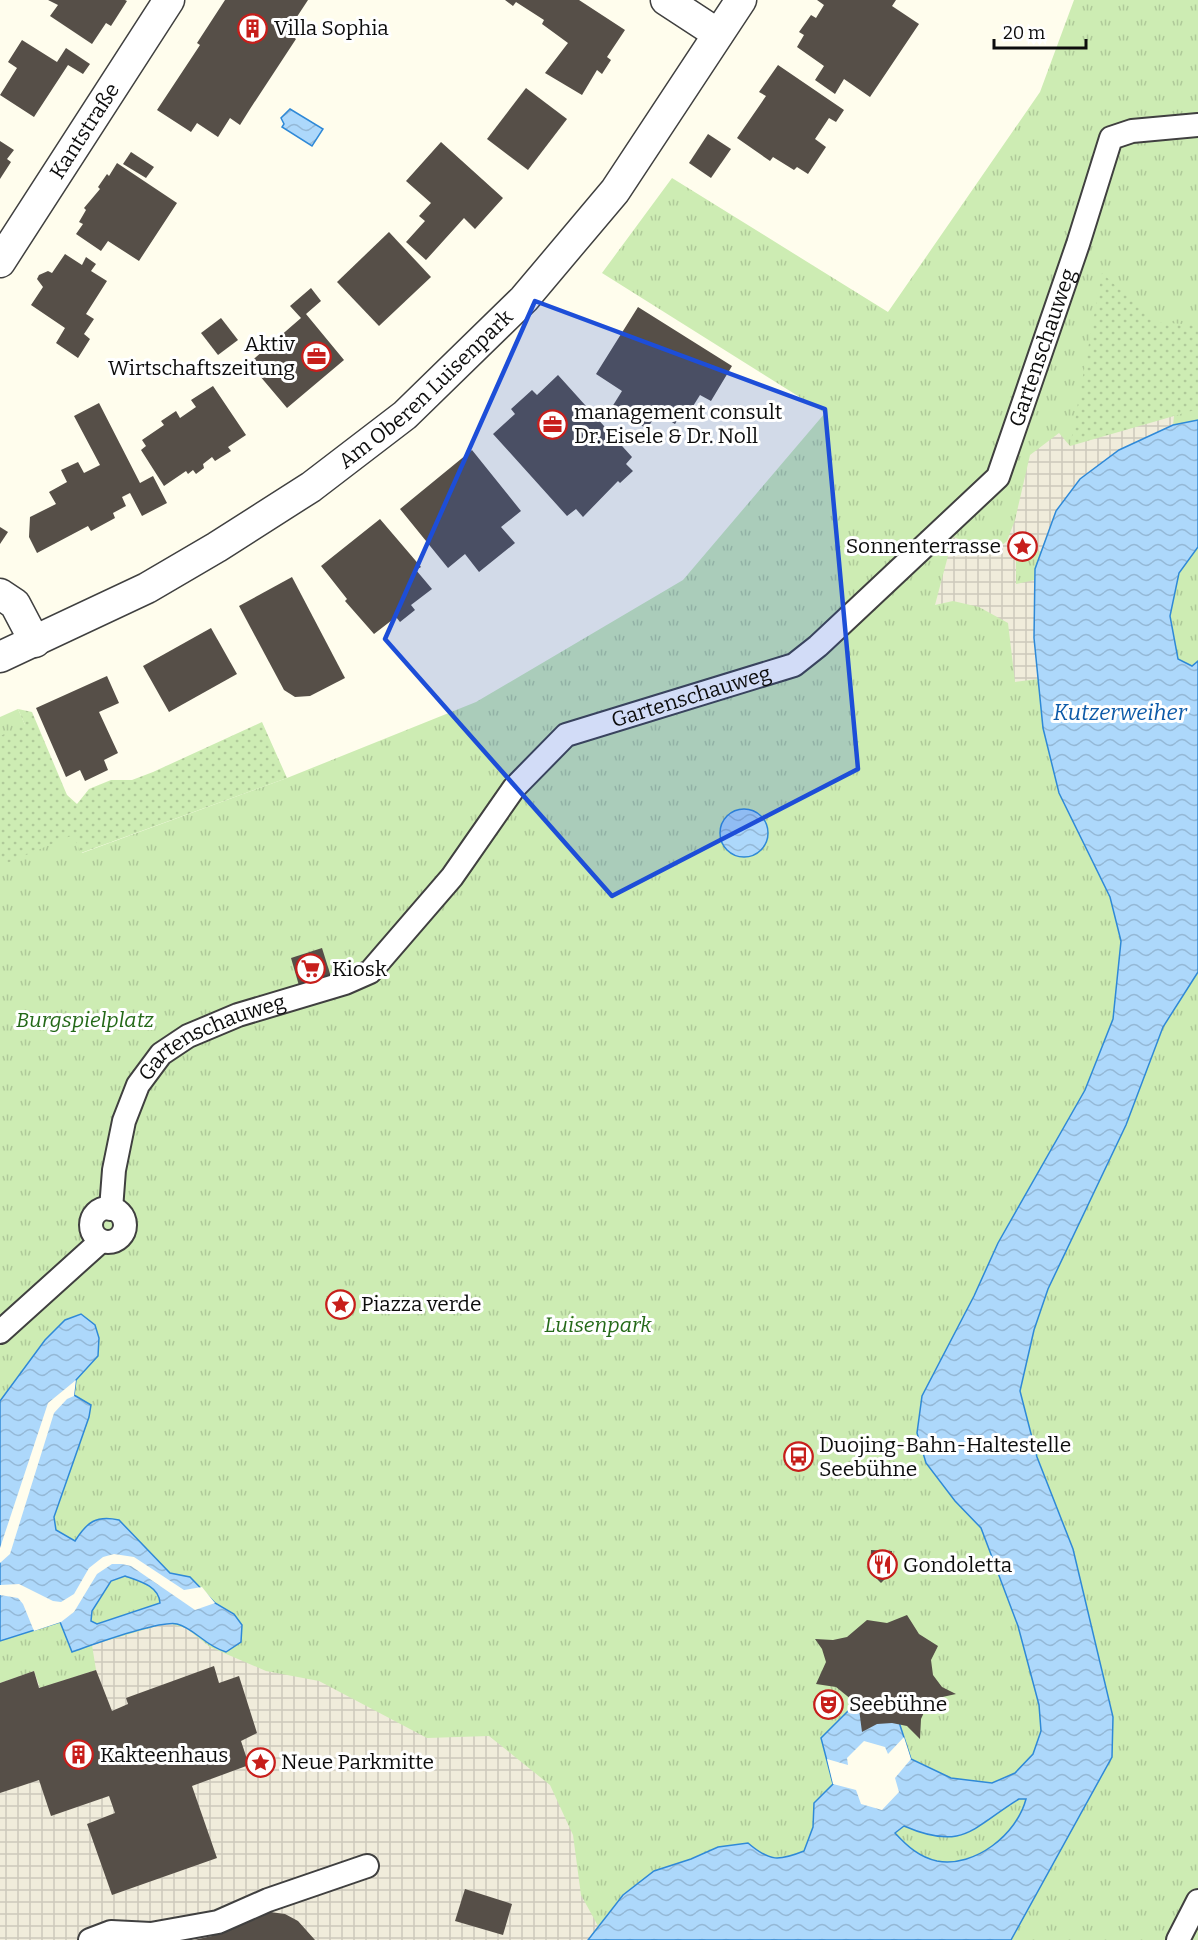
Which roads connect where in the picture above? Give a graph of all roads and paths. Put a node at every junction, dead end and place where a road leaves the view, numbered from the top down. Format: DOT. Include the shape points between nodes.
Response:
graph roads {
  1 [pos="169,0"];
  2 [pos="666,0"];
  3 [pos="741,0"];
  4 [pos="718,34"];
  5 [pos="1198,125"];
  6 [pos="0,262"];
  7 [pos="0,594"];
  8 [pos="35,642"];
  9 [pos="0,657"];
  10 [pos="0,1332"];
  11 [pos="367,1866"];
  12 [pos="1198,1901"];
  13 [pos="90,1940"];
  14 [pos="1178,1940"];
  1 -- 6 [label="street, Kantstraße"];
  2 -- 4 [label="street"];
  3 -- 4 [label="street, Am Oberen Luisenpark"];
  4 -- 8 [label="street, Am Oberen Luisenpark" via="615,191 524,299 405,415 311,487 217,547 147,588"];
  5 -- 10 [label="street, Gartenschauweg" via="1132,131 1111,138 998,477 794,665 566,735 514,788 452,878 370,972 238,1015 188,1036 161,1054 138,1085 124,1120 111,1209 123,1218 123,1233 112,1242 101,1241"];
  7 -- 8 [label="street" via="15,604"];
  8 -- 9 [label="street, Am Oberen Luisenpark"];
  11 -- 13 [label="street" via="268,1900 218,1922 151,1934 111,1932"];
  12 -- 14 [label="street"];
}
